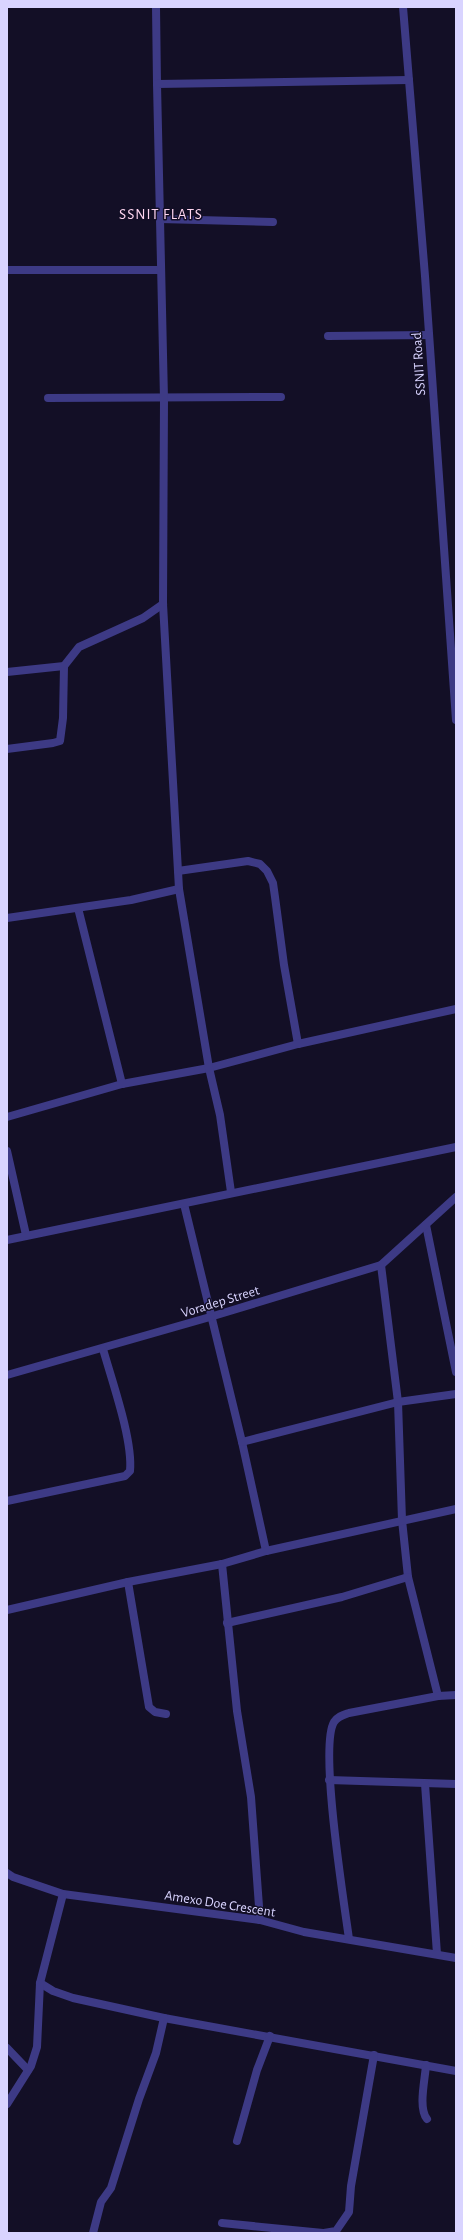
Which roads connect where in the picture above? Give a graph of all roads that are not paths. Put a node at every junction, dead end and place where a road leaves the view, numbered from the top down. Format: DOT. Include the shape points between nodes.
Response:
graph roads {
  1 [pos="156,7"];
  2 [pos="402,7"];
  3 [pos="409,80"];
  4 [pos="157,84"];
  5 [pos="160,219"];
  6 [pos="274,222"];
  7 [pos="7,270"];
  8 [pos="160,270"];
  9 [pos="429,335"];
  10 [pos="328,336"];
  11 [pos="281,397"];
  12 [pos="48,398"];
  13 [pos="164,398"];
  14 [pos="163,604"];
  15 [pos="64,666"];
  16 [pos="7,672"];
  17 [pos="456,720"];
  18 [pos="7,749"];
  19 [pos="178,872"];
  20 [pos="179,890"];
  21 [pos="78,908"];
  22 [pos="7,918"];
  23 [pos="456,1009"];
  24 [pos="298,1044"];
  25 [pos="209,1068"];
  26 [pos="122,1084"];
  27 [pos="7,1117"];
  28 [pos="456,1147"];
  29 [pos="7,1152"];
  30 [pos="231,1192"];
  31 [pos="456,1197"];
  32 [pos="184,1204"];
  33 [pos="426,1224"];
  34 [pos="26,1234"];
  35 [pos="7,1240"];
  36 [pos="381,1265"];
  37 [pos="210,1317"];
  38 [pos="454,1346"];
  39 [pos="103,1349"];
  40 [pos="456,1372"];
  41 [pos="7,1375"];
  42 [pos="456,1394"];
  43 [pos="398,1402"];
  44 [pos="242,1442"];
  45 [pos="7,1501"];
  46 [pos="456,1509"];
  47 [pos="402,1520"];
  48 [pos="266,1551"];
  49 [pos="222,1564"];
  50 [pos="408,1577"];
  51 [pos="128,1582"];
  52 [pos="7,1610"];
  53 [pos="227,1623"];
  54 [pos="456,1695"];
  55 [pos="438,1696"];
  56 [pos="166,1714"];
  57 [pos="329,1780"];
  58 [pos="425,1784"];
  59 [pos="456,1784"];
  60 [pos="7,1873"];
  61 [pos="64,1894"];
  62 [pos="260,1920"];
  63 [pos="349,1939"];
  64 [pos="437,1954"];
  65 [pos="456,1958"];
  66 [pos="40,1983"];
  67 [pos="164,2018"];
  68 [pos="270,2036"];
  69 [pos="7,2048"];
  70 [pos="374,2054"];
  71 [pos="426,2064"];
  72 [pos="28,2070"];
  73 [pos="456,2071"];
  74 [pos="7,2104"];
  75 [pos="427,2119"];
  76 [pos="237,2141"];
  77 [pos="222,2223"];
  78 [pos="336,2232"];
  79 [pos="93,2233"];
  80 [pos="324,2233"];
  1 -- 4 [label="street"];
  2 -- 3 [label="street, SSNIT Road"];
  3 -- 4 [label="street"];
  3 -- 9 [label="street, SSNIT Road"];
  4 -- 5 [label="street"];
  5 -- 6 [label="street"];
  5 -- 8 [label="street"];
  7 -- 8 [label="street"];
  8 -- 13 [label="street"];
  9 -- 10 [label="street"];
  9 -- 17 [label="street, SSNIT Road"];
  11 -- 13 [label="street"];
  12 -- 13 [label="street"];
  13 -- 14 [label="street"];
  14 -- 15 [label="street" via="143,618 79,647"];
  14 -- 19 [label="street"];
  15 -- 16 [label="street"];
  15 -- 18 [label="street" via="60,741"];
  19 -- 20 [label="street"];
  19 -- 24 [label="street" via="248,862 260,864 267,871 273,883"];
  20 -- 21 [label="street"];
  20 -- 25 [label="street"];
  21 -- 22 [label="street"];
  21 -- 26 [label="street"];
  23 -- 24 [label="street"];
  24 -- 25 [label="street"];
  25 -- 26 [label="street"];
  25 -- 30 [label="street" via="220,1115"];
  26 -- 27 [label="street"];
  28 -- 30 [label="street"];
  29 -- 34 [label="street"];
  30 -- 32 [label="street"];
  31 -- 33 [label="street"];
  32 -- 34 [label="street"];
  32 -- 37 [label="street"];
  33 -- 36 [label="street, Voradep Street"];
  33 -- 38 [label="street"];
  34 -- 35 [label="street"];
  36 -- 37 [label="street, Voradep Street"];
  36 -- 43 [label="street"];
  37 -- 39 [label="street, Voradep Street"];
  37 -- 44 [label="street"];
  38 -- 40 [label="street"];
  39 -- 41 [label="street, Voradep Street"];
  39 -- 45 [label="street" via="122,1416 130,1472 125,1476"];
  42 -- 43 [label="street"];
  43 -- 44 [label="street"];
  43 -- 47 [label="street"];
  44 -- 48 [label="street"];
  46 -- 47 [label="street"];
  47 -- 48 [label="street"];
  47 -- 50 [label="street"];
  48 -- 49 [label="street"];
  49 -- 51 [label="street"];
  49 -- 53 [label="street"];
  50 -- 53 [label="street" via="334,1598"];
  50 -- 55 [label="street"];
  51 -- 52 [label="street"];
  51 -- 56 [label="street" via="149,1707 155,1712"];
  53 -- 62 [label="street" via="250,1797"];
  54 -- 55 [label="street"];
  55 -- 57 [label="street" via="339,1716 333,1723 329,1742"];
  57 -- 58 [label="street"];
  57 -- 63 [label="street"];
  58 -- 59 [label="street"];
  58 -- 64 [label="street"];
  60 -- 61 [label="street, Amexo Doe Crescent" via="13,1878"];
  61 -- 62 [label="street, Amexo Doe Crescent"];
  61 -- 66 [label="street"];
  62 -- 63 [label="street, Amexo Doe Crescent" via="304,1932"];
  63 -- 64 [label="street, Amexo Doe Crescent"];
  64 -- 65 [label="street, Amexo Doe Crescent"];
  66 -- 67 [label="street" via="73,1998"];
  66 -- 72 [label="street" via="37,2047"];
  67 -- 68 [label="street"];
  67 -- 79 [label="street" via="156,2053 111,2188 101,2202"];
  68 -- 70 [label="street"];
  68 -- 76 [label="street" via="257,2070"];
  69 -- 72 [label="street"];
  70 -- 71 [label="street"];
  70 -- 78 [label="street" via="350,2186 349,2212"];
  71 -- 73 [label="street"];
  71 -- 75 [label="street" via="422,2113"];
  72 -- 74 [label="street"];
  77 -- 80 [label="street"];
  78 -- 80 [label="street"];
}
